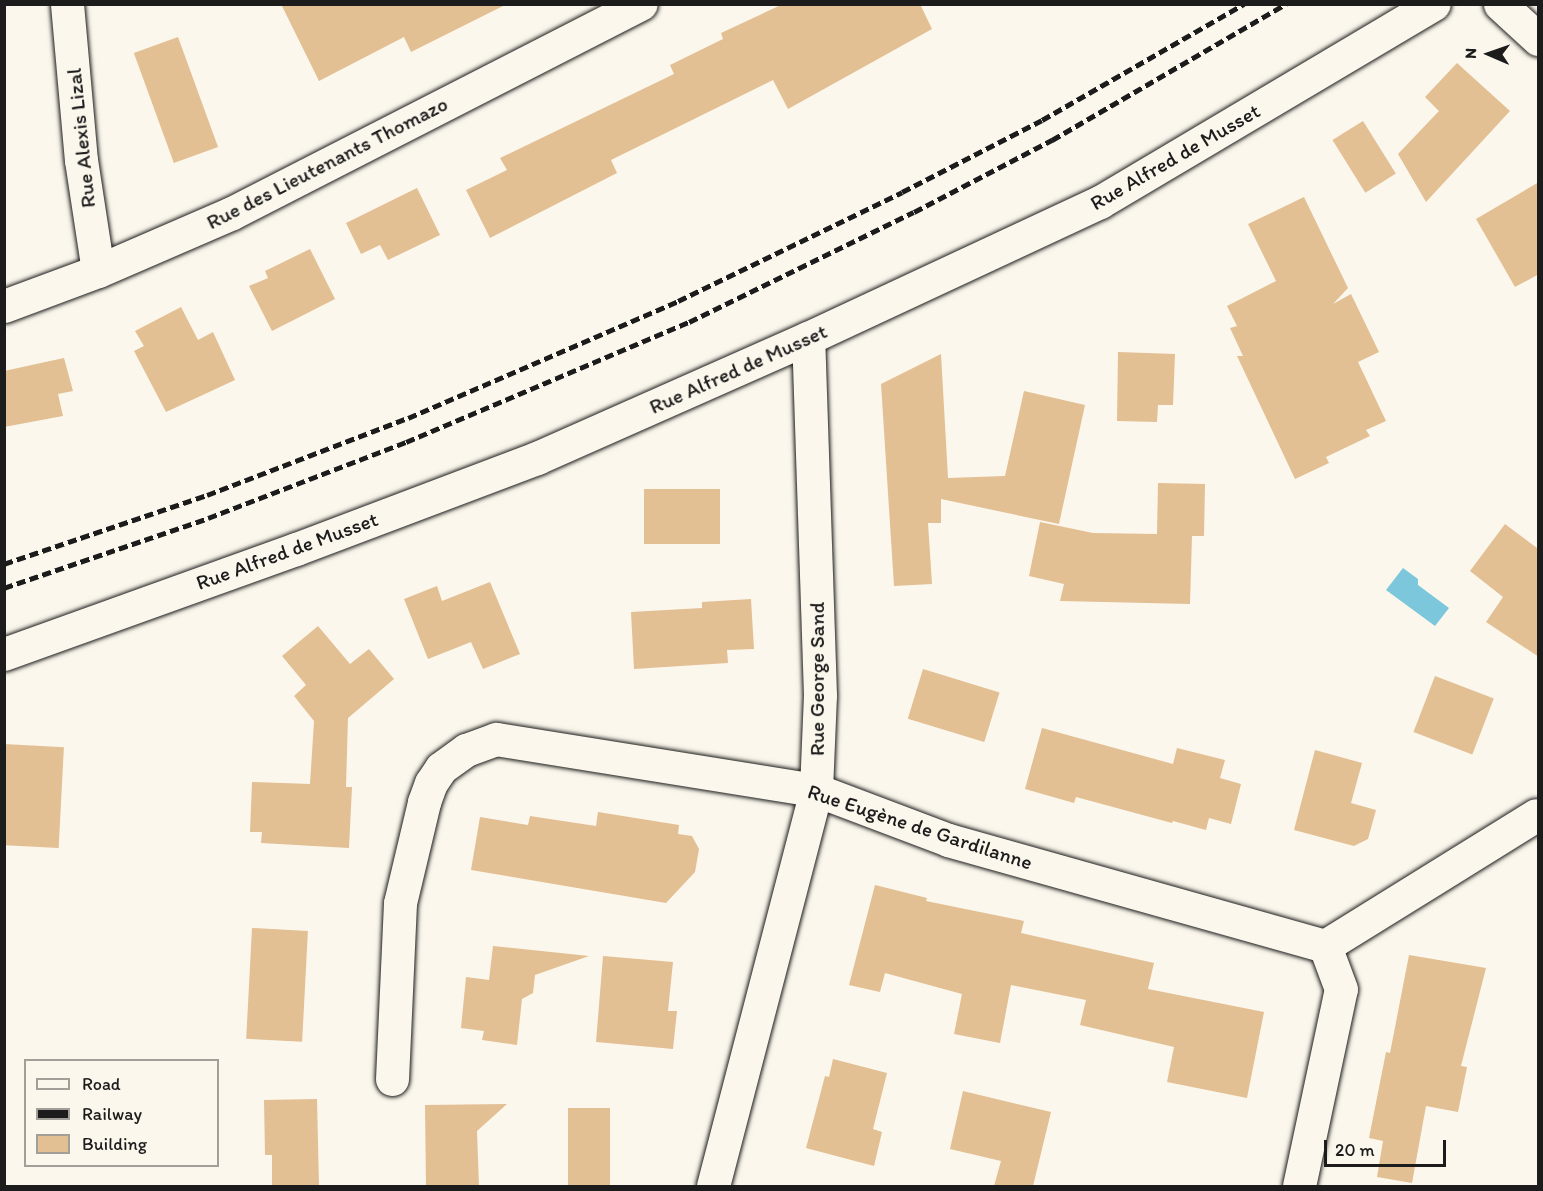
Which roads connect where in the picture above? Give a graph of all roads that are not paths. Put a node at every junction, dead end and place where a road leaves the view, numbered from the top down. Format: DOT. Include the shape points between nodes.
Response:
graph roads {
  1 [pos="67,4"];
  2 [pos="641,4"];
  3 [pos="1434,4"];
  4 [pos="1500,4"];
  5 [pos="1539,39"];
  6 [pos="98,271"];
  7 [pos="4,306"];
  8 [pos="808,338"];
  9 [pos="4,654"];
  10 [pos="816,790"];
  11 [pos="1536,815"];
  12 [pos="1325,946"];
  13 [pos="392,1079"];
  14 [pos="713,1186"];
  15 [pos="1299,1186"];
  1 -- 6 [label="street, Rue Alexis Lizal" via="81,160"];
  2 -- 6 [label="street, Rue des Lieutenants Thomazo" via="232,213"];
  3 -- 8 [label="street, Rue Alfred de Musset" via="1100,202"];
  4 -- 5 [label="street"];
  6 -- 7 [label="street, Rue des Lieutenants Thomazo"];
  8 -- 9 [label="street, Rue Alfred de Musset" via="537,458"];
  8 -- 10 [label="street, Rue George Sand" via="820,695"];
  10 -- 12 [label="street, Rue Eugène de Gardilanne" via="948,840"];
  10 -- 13 [label="street, Rue Eugène de Gardilanne" via="496,739 466,750 441,768 431,783 400,903"];
  10 -- 14 [label="street, Rue George Sand"];
  11 -- 12 [label="street"];
  12 -- 15 [label="street" via="1341,989"];
}
